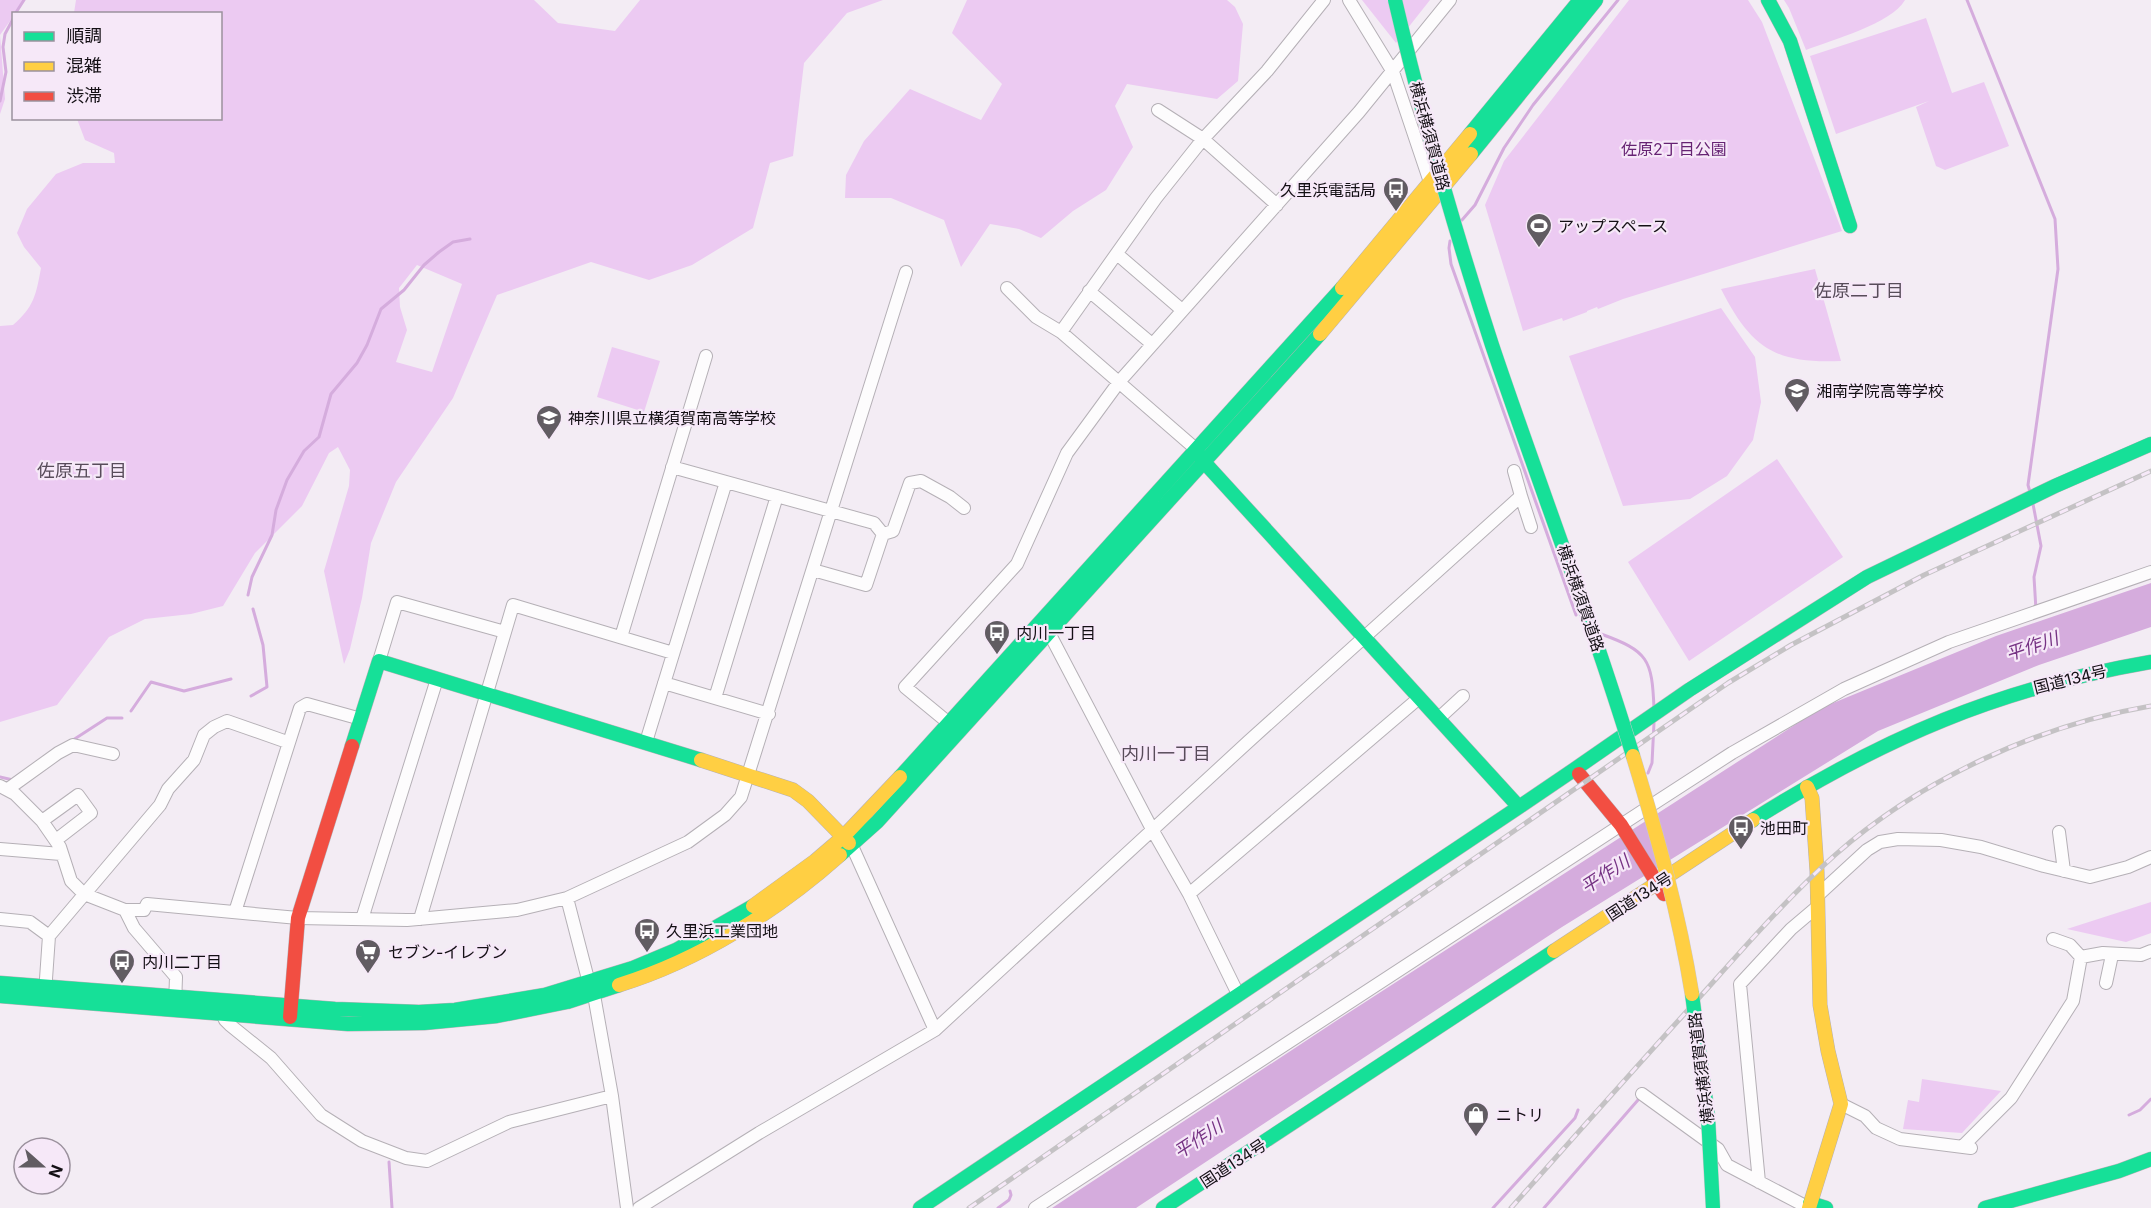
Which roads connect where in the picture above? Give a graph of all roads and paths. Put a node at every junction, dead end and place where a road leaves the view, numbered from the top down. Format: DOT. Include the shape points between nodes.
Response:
graph roads {
  1 [pos="1324,0"];
  2 [pos="1349,0"];
  3 [pos="1395,0"];
  4 [pos="1403,0"];
  5 [pos="1450,0"];
  6 [pos="1580,0"];
  7 [pos="1596,0"];
  8 [pos="1768,0"];
  9 [pos="1393,72"];
  10 [pos="1158,110"];
  11 [pos="1203,139"];
  12 [pos="1434,190"];
  13 [pos="1277,205"];
  14 [pos="1850,226"];
  15 [pos="1117,254"];
  16 [pos="906,272"];
  17 [pos="1007,288"];
  18 [pos="1089,291"];
  19 [pos="1182,310"];
  20 [pos="1060,332"];
  21 [pos="1152,344"];
  22 [pos="706,356"];
  23 [pos="1119,382"];
  24 [pos="2151,444"];
  25 [pos="1200,456"];
  26 [pos="672,467"];
  27 [pos="1514,471"];
  28 [pos="726,482"];
  29 [pos="777,496"];
  30 [pos="1521,496"];
  31 [pos="964,508"];
  32 [pos="831,512"];
  33 [pos="1531,527"];
  34 [pos="883,534"];
  35 [pos="813,570"];
  36 [pos="2151,572"];
  37 [pos="1046,627"];
  38 [pos="505,632"];
  39 [pos="621,637"];
  40 [pos="1364,637"];
  41 [pos="673,653"];
  42 [pos="379,661"];
  43 [pos="2151,662"];
  44 [pos="2151,676"];
  45 [pos="437,679"];
  46 [pos="664,683"];
  47 [pos="486,694"];
  48 [pos="1463,696"];
  49 [pos="715,698"];
  50 [pos="1419,698"];
  51 [pos="769,714"];
  52 [pos="361,719"];
  53 [pos="1438,719"];
  54 [pos="954,728"];
  55 [pos="287,742"];
  56 [pos="646,742"];
  57 [pos="113,754"];
  58 [pos="1575,769"];
  59 [pos="750,775"];
  60 [pos="4,788"];
  61 [pos="1810,793"];
  62 [pos="1519,807"];
  63 [pos="42,821"];
  64 [pos="1776,822"];
  65 [pos="1623,828"];
  66 [pos="1153,831"];
  67 [pos="2059,832"];
  68 [pos="56,840"];
  69 [pos="848,841"];
  70 [pos="0,849"];
  71 [pos="61,854"];
  72 [pos="2151,857"];
  73 [pos="2064,871"];
  74 [pos="1683,882"];
  75 [pos="1658,884"];
  76 [pos="84,894"];
  77 [pos="1189,894"];
  78 [pos="567,898"];
  79 [pos="1817,902"];
  80 [pos="125,910"];
  81 [pos="235,912"];
  82 [pos="298,918"];
  83 [pos="0,919"];
  84 [pos="362,919"];
  85 [pos="420,919"];
  86 [pos="49,936"];
  87 [pos="2053,939"];
  88 [pos="2151,951"];
  89 [pos="2112,955"];
  90 [pos="2081,957"];
  91 [pos="0,983"];
  92 [pos="2106,983"];
  93 [pos="592,989"];
  94 [pos="45,993"];
  95 [pos="1238,994"];
  96 [pos="0,996"];
  97 [pos="175,1003"];
  98 [pos="222,1013"];
  99 [pos="290,1013"];
  100 [pos="935,1030"];
  101 [pos="1642,1094"];
  102 [pos="612,1096"];
  103 [pos="1841,1104"];
  104 [pos="2151,1159"];
  105 [pos="1759,1182"];
  106 [pos="2020,1204"];
  107 [pos="1809,1206"];
  108 [pos="627,1208"];
  109 [pos="639,1208"];
  110 [pos="920,1208"];
  111 [pos="1035,1208"];
  112 [pos="1163,1208"];
  113 [pos="1184,1208"];
  114 [pos="1713,1208"];
  115 [pos="1721,1208"];
  116 [pos="1826,1208"];
  117 [pos="1985,1208"];
  1 -- 11 [label="street" via="1267,71"];
  2 -- 9 [label="street"];
  3 -- 114 [label="main road, 横浜横須賀道路, bridge" via="1464,258 1637,762 1662,850 1698,1028"];
  4 -- 115 [label="main road, 横浜横須賀道路" via="1471,253 1644,757 1670,847 1704,1019"];
  5 -- 9 [label="street"];
  6 -- 12 [label="main road"];
  7 -- 12 [label="main road"];
  8 -- 14 [label="main road" via="1790,41"];
  9 -- 12 [label="street"];
  9 -- 13 [label="street"];
  10 -- 11 [label="street"];
  11 -- 13 [label="street"];
  11 -- 15 [label="street"];
  12 -- 25 [label="main road" via="1310,346"];
  13 -- 19 [label="street"];
  15 -- 18 [label="street"];
  15 -- 19 [label="street"];
  16 -- 32 [label="street"];
  17 -- 20 [label="street" via="1036,317"];
  18 -- 20 [label="street"];
  18 -- 21 [label="street"];
  19 -- 21 [label="street"];
  20 -- 23 [label="street"];
  21 -- 23 [label="street"];
  22 -- 26 [label="street"];
  23 -- 25 [label="street"];
  23 -- 54 [label="street" via="1067,453 1017,564 905,687"];
  24 -- 58 [label="main road" via="1867,577 1689,690"];
  25 -- 37 [label="main road"];
  25 -- 40 [label="main road"];
  26 -- 28 [label="street"];
  26 -- 39 [label="street"];
  27 -- 30 [label="street"];
  28 -- 29 [label="street"];
  28 -- 41 [label="street"];
  29 -- 32 [label="street"];
  29 -- 49 [label="street"];
  30 -- 33 [label="street"];
  30 -- 40 [label="street"];
  31 -- 34 [label="street" via="921,481 910,483 892,531"];
  32 -- 34 [label="street" via="874,523"];
  32 -- 35 [label="street"];
  34 -- 35 [label="street" via="866,585"];
  35 -- 51 [label="street"];
  36 -- 65 [label="street" via="1949,642 1845,689 1732,753"];
  37 -- 54 [label="main road"];
  37 -- 66 [label="street"];
  38 -- 39 [label="street" via="513,605"];
  38 -- 42 [label="street" via="397,602"];
  38 -- 47 [label="street"];
  39 -- 41 [label="street"];
  40 -- 50 [label="main road"];
  40 -- 66 [label="street"];
  41 -- 46 [label="street"];
  42 -- 45 [label="main road"];
  42 -- 52 [label="main road"];
  43 -- 61 [label="main road, 国道134号" via="2104,669 1974,706 1889,742"];
  44 -- 61 [label="main road, 国道134号" via="2107,681 1977,718"];
  45 -- 47 [label="main road"];
  45 -- 84 [label="street"];
  46 -- 49 [label="street"];
  46 -- 56 [label="street"];
  47 -- 56 [label="main road"];
  47 -- 85 [label="street"];
  48 -- 53 [label="street"];
  49 -- 51 [label="street"];
  50 -- 53 [label="main road"];
  50 -- 77 [label="street"];
  51 -- 59 [label="street"];
  52 -- 55 [label="street" via="307,704 300,708"];
  52 -- 82 [label="main road"];
  53 -- 62 [label="main road"];
  54 -- 69 [label="main road"];
  55 -- 76 [label="street" via="227,721 214,727 204,735 194,760 168,789 160,805"];
  55 -- 81 [label="street"];
  56 -- 59 [label="main road"];
  57 -- 60 [label="street" via="73,745"];
  58 -- 62 [label="main road"];
  58 -- 65 [label="main road"];
  59 -- 69 [label="main road" via="793,790"];
  59 -- 78 [label="street" via="741,797 725,815 688,842"];
  60 -- 63 [label="street"];
  61 -- 64 [label="main road, 国道134号"];
  61 -- 75 [label="main road, 国道134号"];
  61 -- 79 [label="main road"];
  62 -- 95 [label="main road"];
  63 -- 68 [label="street"];
  63 -- 68 [label="street" via="78,795 91,813"];
  65 -- 75 [label="main road"];
  65 -- 111 [label="street"];
  66 -- 77 [label="street"];
  66 -- 100 [label="street"];
  67 -- 73 [label="street"];
  68 -- 71 [label="street"];
  69 -- 93 [label="main road" via="796,892 718,943 662,970"];
  69 -- 100 [label="street"];
  70 -- 71 [label="street"];
  71 -- 76 [label="street" via="71,881"];
  72 -- 73 [label="street" via="2097,876"];
  73 -- 79 [label="street" via="1981,847 1941,840 1898,839 1880,842 1867,850"];
  74 -- 75 [label="main road, 国道134号"];
  75 -- 112 [label="main road, 国道134号"];
  75 -- 113 [label="main road, 国道134号"];
  76 -- 80 [label="street"];
  76 -- 86 [label="street"];
  77 -- 95 [label="street"];
  78 -- 85 [label="street" via="517,910"];
  78 -- 93 [label="street"];
  79 -- 103 [label="main road" via="1820,1005"];
  79 -- 105 [label="street" via="1740,984"];
  80 -- 81 [label="street" via="144,910 147,904"];
  80 -- 97 [label="street" via="134,928 177,977"];
  81 -- 82 [label="street"];
  82 -- 84 [label="street"];
  82 -- 99 [label="main road"];
  83 -- 86 [label="street" via="30,922"];
  84 -- 85 [label="street"];
  86 -- 94 [label="street"];
  87 -- 90 [label="street" via="2070,945"];
  88 -- 89 [label="street"];
  89 -- 90 [label="street"];
  89 -- 92 [label="street"];
  90 -- 103 [label="street" via="2073,1001 2011,1098 1968,1147 1900,1139"];
  91 -- 94 [label="main road"];
  93 -- 99 [label="main road" via="547,1008 453,1023 393,1026"];
  93 -- 102 [label="street"];
  94 -- 96 [label="main road"];
  94 -- 97 [label="main road"];
  95 -- 110 [label="main road"];
  97 -- 98 [label="main road"];
  97 -- 99 [label="main road"];
  98 -- 99 [label="main road"];
  98 -- 102 [label="street" via="230,1025 271,1058 321,1115 362,1142 406,1158 427,1161 509,1122"];
  100 -- 109 [label="street"];
  101 -- 105 [label="street" via="1718,1149 1727,1165"];
  102 -- 108 [label="street"];
  103 -- 107 [label="main road"];
  104 -- 106 [label="main road"];
  105 -- 107 [label="street"];
  106 -- 117 [label="main road"];
  107 -- 116 [label="main road"];
}
